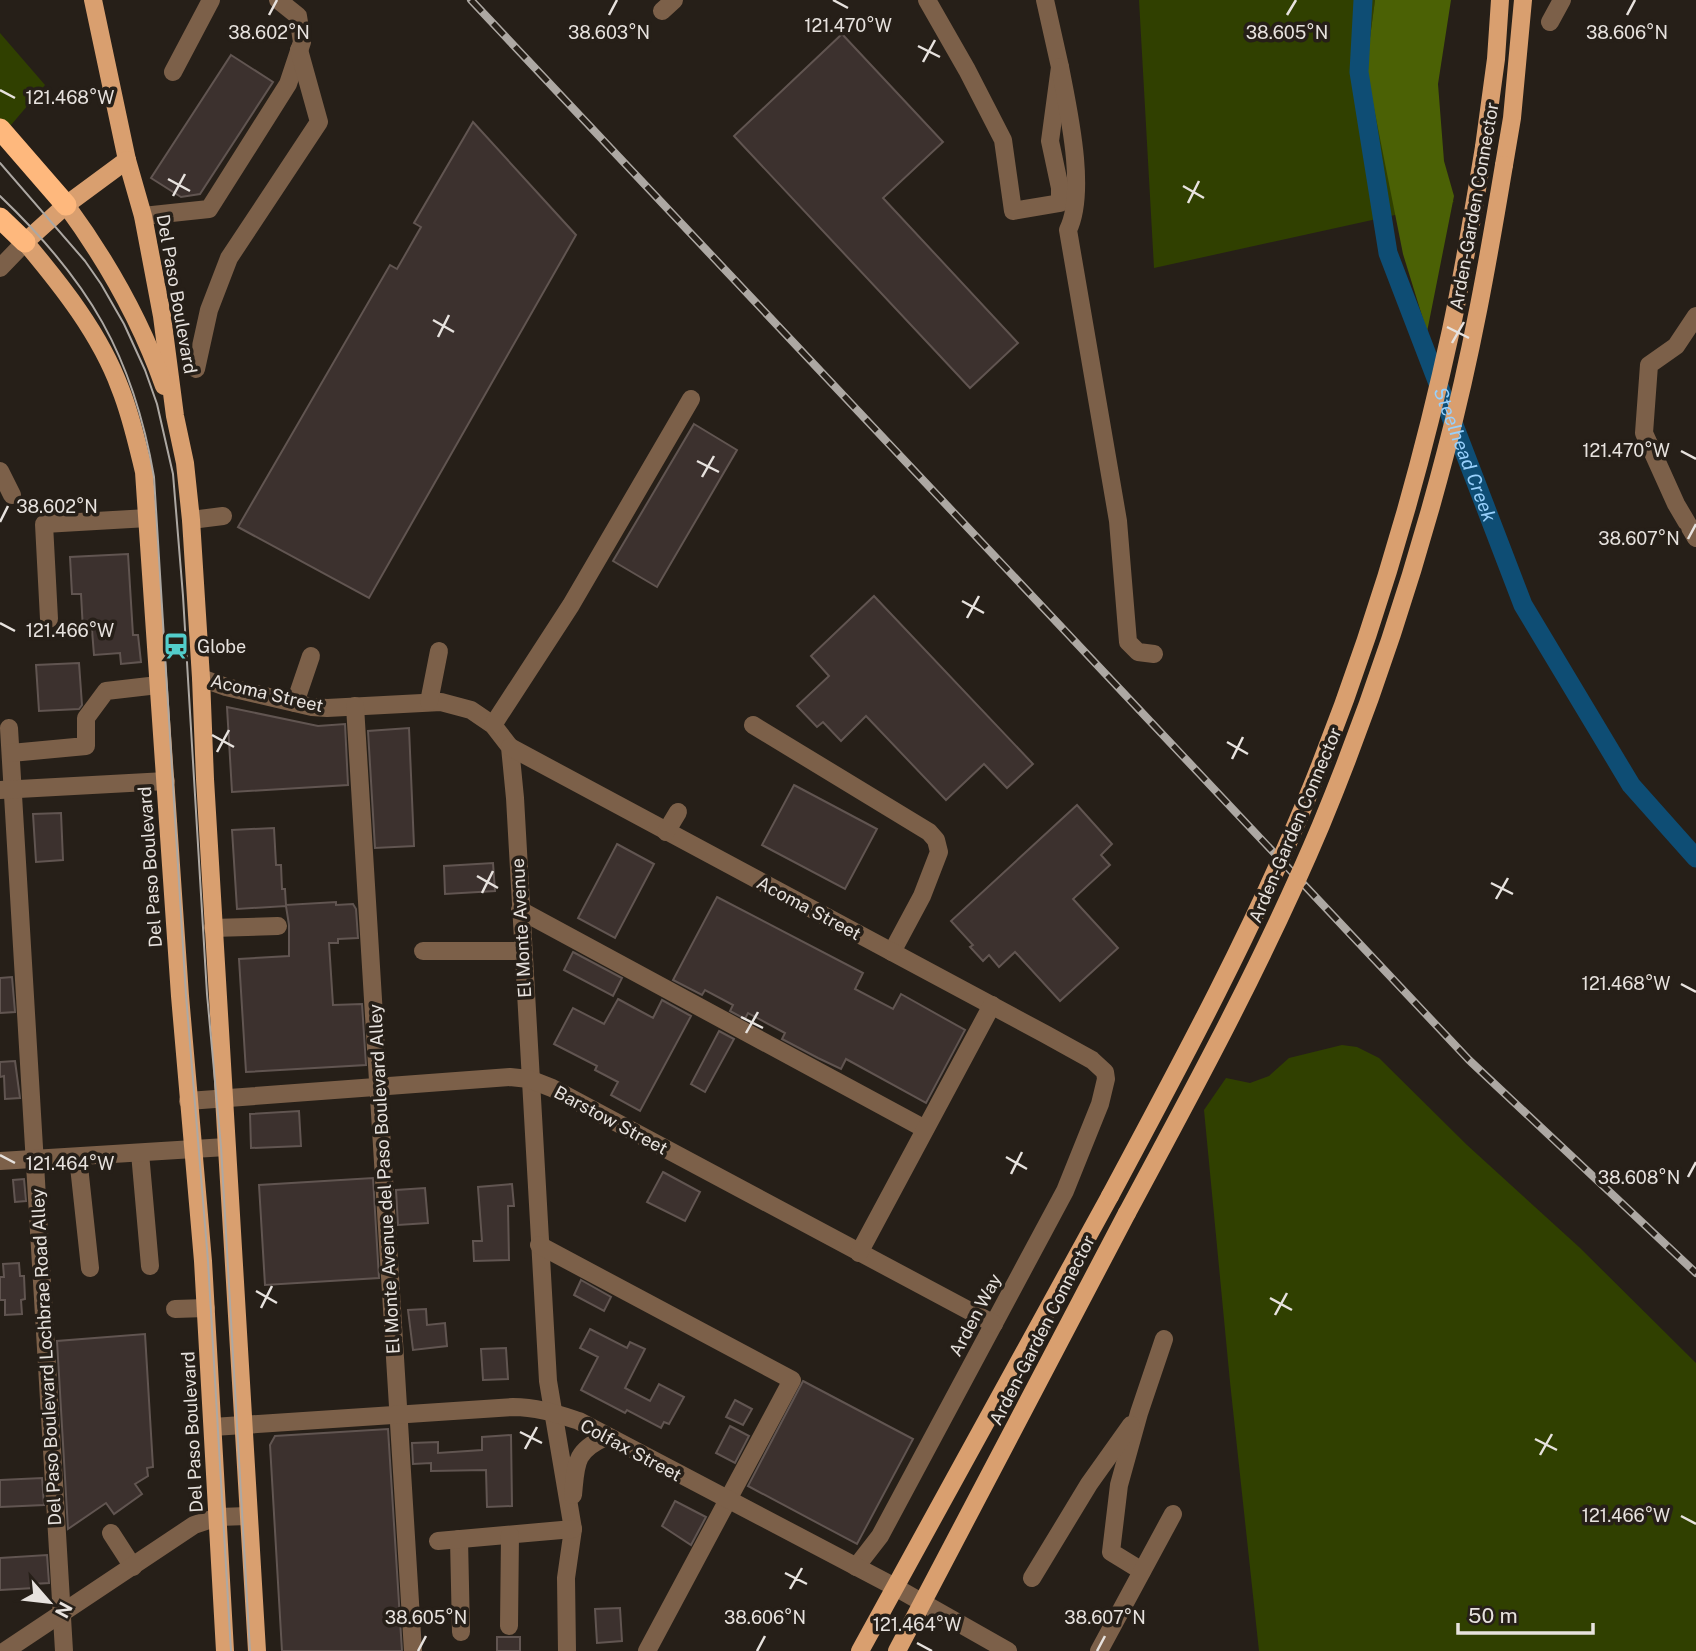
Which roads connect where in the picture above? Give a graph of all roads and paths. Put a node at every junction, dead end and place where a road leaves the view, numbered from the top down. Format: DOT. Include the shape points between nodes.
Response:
graph roads {
  1 [pos="93,0"];
  2 [pos="211,0"];
  3 [pos="278,0"];
  4 [pos="927,0"];
  5 [pos="1045,0"];
  6 [pos="1500,0"];
  7 [pos="1523,0"];
  8 [pos="1562,0"];
  9 [pos="1550,22"];
  10 [pos="299,50"];
  11 [pos="1060,67"];
  12 [pos="173,72"];
  13 [pos="0,129"];
  14 [pos="127,160"];
  15 [pos="66,205"];
  16 [pos="143,216"];
  17 [pos="0,218"];
  18 [pos="25,242"];
  19 [pos="1,265"];
  20 [pos="1696,316"];
  21 [pos="196,369"];
  22 [pos="691,400"];
  23 [pos="175,416"];
  24 [pos="0,471"];
  25 [pos="12,495"];
  26 [pos="223,516"];
  27 [pos="148,517"];
  28 [pos="191,520"];
  29 [pos="1696,538"];
  30 [pos="50,619"];
  31 [pos="439,651"];
  32 [pos="1154,654"];
  33 [pos="311,656"];
  34 [pos="201,678"];
  35 [pos="158,685"];
  36 [pos="429,702"];
  37 [pos="295,703"];
  38 [pos="355,706"];
  39 [pos="494,725"];
  40 [pos="753,725"];
  41 [pos="9,728"];
  42 [pos="509,747"];
  43 [pos="11,753"];
  44 [pos="166,781"];
  45 [pos="6,790"];
  46 [pos="678,812"];
  47 [pos="666,832"];
  48 [pos="520,910"];
  49 [pos="278,926"];
  50 [pos="213,928"];
  51 [pos="423,951"];
  52 [pos="522,951"];
  53 [pos="892,952"];
  54 [pos="992,1005"];
  55 [pos="1105,1072"];
  56 [pos="529,1079"];
  57 [pos="378,1086"];
  58 [pos="224,1098"];
  59 [pos="188,1101"];
  60 [pos="925,1129"];
  61 [pos="226,1147"];
  62 [pos="193,1149"];
  63 [pos="140,1153"];
  64 [pos="78,1157"];
  65 [pos="34,1159"];
  66 [pos="0,1161"];
  67 [pos="539,1245"];
  68 [pos="859,1253"];
  69 [pos="150,1266"];
  70 [pos="90,1268"];
  71 [pos="206,1308"];
  72 [pos="175,1309"];
  73 [pos="994,1324"];
  74 [pos="1164,1339"];
  75 [pos="552,1412"];
  76 [pos="1139,1413"];
  77 [pos="398,1415"];
  78 [pos="243,1424"];
  79 [pos="213,1427"];
  80 [pos="606,1437"];
  81 [pos="728,1501"];
  82 [pos="1173,1514"];
  83 [pos="248,1516"];
  84 [pos="218,1517"];
  85 [pos="572,1522"];
  86 [pos="111,1533"];
  87 [pos="510,1535"];
  88 [pos="459,1539"];
  89 [pos="438,1541"];
  90 [pos="133,1567"];
  91 [pos="856,1567"];
  92 [pos="1142,1571"];
  93 [pos="1032,1578"];
  94 [pos="895,1587"];
  95 [pos="923,1602"];
  96 [pos="61,1614"];
  97 [pos="509,1626"];
  98 [pos="461,1632"];
  99 [pos="5,1651"];
  100 [pos="64,1651"];
  101 [pos="225,1651"];
  102 [pos="257,1651"];
  103 [pos="413,1651"];
  104 [pos="567,1651"];
  105 [pos="647,1651"];
  106 [pos="860,1651"];
  107 [pos="897,1651"];
  108 [pos="1008,1651"];
  109 [pos="1099,1651"];
  1 -- 14 [label="main road, Del Paso Boulevard"];
  2 -- 12 [label="street"];
  3 -- 10 [label="street" via="298,16"];
  4 -- 11 [label="street" via="1003,139 1013,211 1060,203 1050,141"];
  5 -- 11 [label="street"];
  6 -- 94 [label="main road, Arden-Garden Connector, bridge" via="1484,147 1433,411 1354,674 1305,803 1218,992"];
  7 -- 95 [label="main road, Arden-Garden Connector, bridge" via="1512,118 1474,330 1447,450 1360,726 1270,937"];
  8 -- 9 [label="street"];
  10 -- 16 [label="street" via="288,84 209,209"];
  10 -- 21 [label="street" via="319,121 229,258 209,310"];
  11 -- 32 [label="street" via="1074,155 1076,197 1068,230 1118,521 1128,642 1138,652"];
  13 -- 15 [label="highway"];
  14 -- 15 [label="main road"];
  14 -- 16 [label="main road, Del Paso Boulevard"];
  15 -- 18 [label="main road"];
  15 -- 23 [label="main road" via="99,252 142,330"];
  16 -- 23 [label="main road, Del Paso Boulevard"];
  17 -- 18 [label="highway"];
  18 -- 19 [label="street"];
  18 -- 27 [label="main road, Del Paso Boulevard" via="76,308 120,386 144,472"];
  20 -- 29 [label="street" via="1676,346 1649,365 1644,433"];
  22 -- 39 [label="street"];
  23 -- 28 [label="main road, Del Paso Boulevard"];
  24 -- 25 [label="street"];
  26 -- 28 [label="street"];
  27 -- 30 [label="street" via="44,524"];
  27 -- 35 [label="main road, Del Paso Boulevard"];
  28 -- 34 [label="main road, Del Paso Boulevard"];
  31 -- 36 [label="street"];
  33 -- 37 [label="street"];
  34 -- 37 [label="street, Acoma Street"];
  34 -- 50 [label="main road, Del Paso Boulevard"];
  35 -- 43 [label="street" via="106,691 86,718 86,746"];
  35 -- 44 [label="main road, Del Paso Boulevard"];
  36 -- 38 [label="street, Acoma Street"];
  36 -- 39 [label="street, Acoma Street" via="455,704"];
  37 -- 38 [label="street, Acoma Street"];
  38 -- 57 [label="street, El Monte Avenue del Paso Boulevard Alley"];
  39 -- 42 [label="street, El Monte Avenue"];
  40 -- 53 [label="street" via="860,788 936,840 939,852"];
  41 -- 43 [label="street, Del Paso Boulevard Lochbrae Road Alley"];
  42 -- 47 [label="street, Acoma Street"];
  42 -- 48 [label="street, El Monte Avenue"];
  43 -- 45 [label="street, Del Paso Boulevard Lochbrae Road Alley"];
  44 -- 45 [label="street"];
  44 -- 59 [label="main road, Del Paso Boulevard"];
  45 -- 65 [label="street, Del Paso Boulevard Lochbrae Road Alley"];
  46 -- 47 [label="street"];
  47 -- 53 [label="street, Acoma Street"];
  48 -- 52 [label="street, El Monte Avenue"];
  48 -- 60 [label="street"];
  49 -- 50 [label="street"];
  50 -- 58 [label="main road, Del Paso Boulevard"];
  51 -- 52 [label="street"];
  52 -- 56 [label="street, El Monte Avenue"];
  53 -- 54 [label="street, Acoma Street"];
  54 -- 55 [label="street, Acoma Street" via="1081,1053"];
  54 -- 60 [label="street"];
  55 -- 73 [label="street, Arden Way" via="1100,1104 1076,1167"];
  56 -- 57 [label="street, Barstow Street"];
  56 -- 67 [label="street, El Monte Avenue"];
  56 -- 68 [label="street, Barstow Street"];
  57 -- 58 [label="street, Barstow Street"];
  57 -- 77 [label="street, El Monte Avenue del Paso Boulevard Alley"];
  58 -- 59 [label="street, Barstow Street"];
  58 -- 61 [label="main road, Del Paso Boulevard"];
  59 -- 62 [label="main road, Del Paso Boulevard"];
  60 -- 68 [label="street"];
  61 -- 62 [label="street"];
  61 -- 78 [label="main road, Del Paso Boulevard"];
  62 -- 63 [label="street"];
  62 -- 71 [label="main road, Del Paso Boulevard"];
  63 -- 64 [label="street"];
  63 -- 69 [label="street"];
  64 -- 65 [label="street"];
  64 -- 70 [label="street"];
  65 -- 66 [label="street"];
  65 -- 96 [label="street, Del Paso Boulevard Lochbrae Road Alley"];
  67 -- 75 [label="street, El Monte Avenue"];
  67 -- 81 [label="street" via="792,1380"];
  68 -- 73 [label="street, Barstow Street"];
  71 -- 72 [label="street"];
  71 -- 79 [label="main road, Del Paso Boulevard"];
  73 -- 91 [label="street, Arden Way" via="880,1536"];
  74 -- 76 [label="street"];
  75 -- 77 [label="street, Colfax Street" via="513,1407"];
  75 -- 80 [label="street, Colfax Street"];
  75 -- 85 [label="street, El Monte Avenue"];
  76 -- 92 [label="street" via="1119,1485 1111,1552"];
  76 -- 93 [label="street"];
  77 -- 78 [label="street, Colfax Street"];
  77 -- 103 [label="street, El Monte Avenue del Paso Boulevard Alley"];
  78 -- 79 [label="street, Colfax Street"];
  78 -- 83 [label="main road, Del Paso Boulevard"];
  79 -- 84 [label="main road, Del Paso Boulevard"];
  80 -- 81 [label="street, Colfax Street"];
  80 -- 85 [label="street, El Monte Avenue" via="577,1460"];
  81 -- 91 [label="street, Colfax Street"];
  81 -- 105 [label="street"];
  82 -- 92 [label="street"];
  83 -- 84 [label="street"];
  83 -- 102 [label="main road, Del Paso Boulevard"];
  84 -- 90 [label="street" via="194,1525"];
  84 -- 101 [label="main road, Del Paso Boulevard"];
  85 -- 87 [label="street"];
  85 -- 104 [label="street, El Monte Avenue" via="566,1578"];
  86 -- 90 [label="street"];
  87 -- 88 [label="street"];
  87 -- 97 [label="street"];
  88 -- 89 [label="street"];
  88 -- 98 [label="street"];
  90 -- 96 [label="street"];
  91 -- 94 [label="street, Colfax Street"];
  92 -- 109 [label="street"];
  94 -- 95 [label="street, Colfax Street"];
  94 -- 106 [label="main road"];
  95 -- 107 [label="main road"];
  95 -- 108 [label="street, Colfax Street"];
  96 -- 99 [label="street"];
  96 -- 100 [label="street, Del Paso Boulevard Lochbrae Road Alley"];
}
